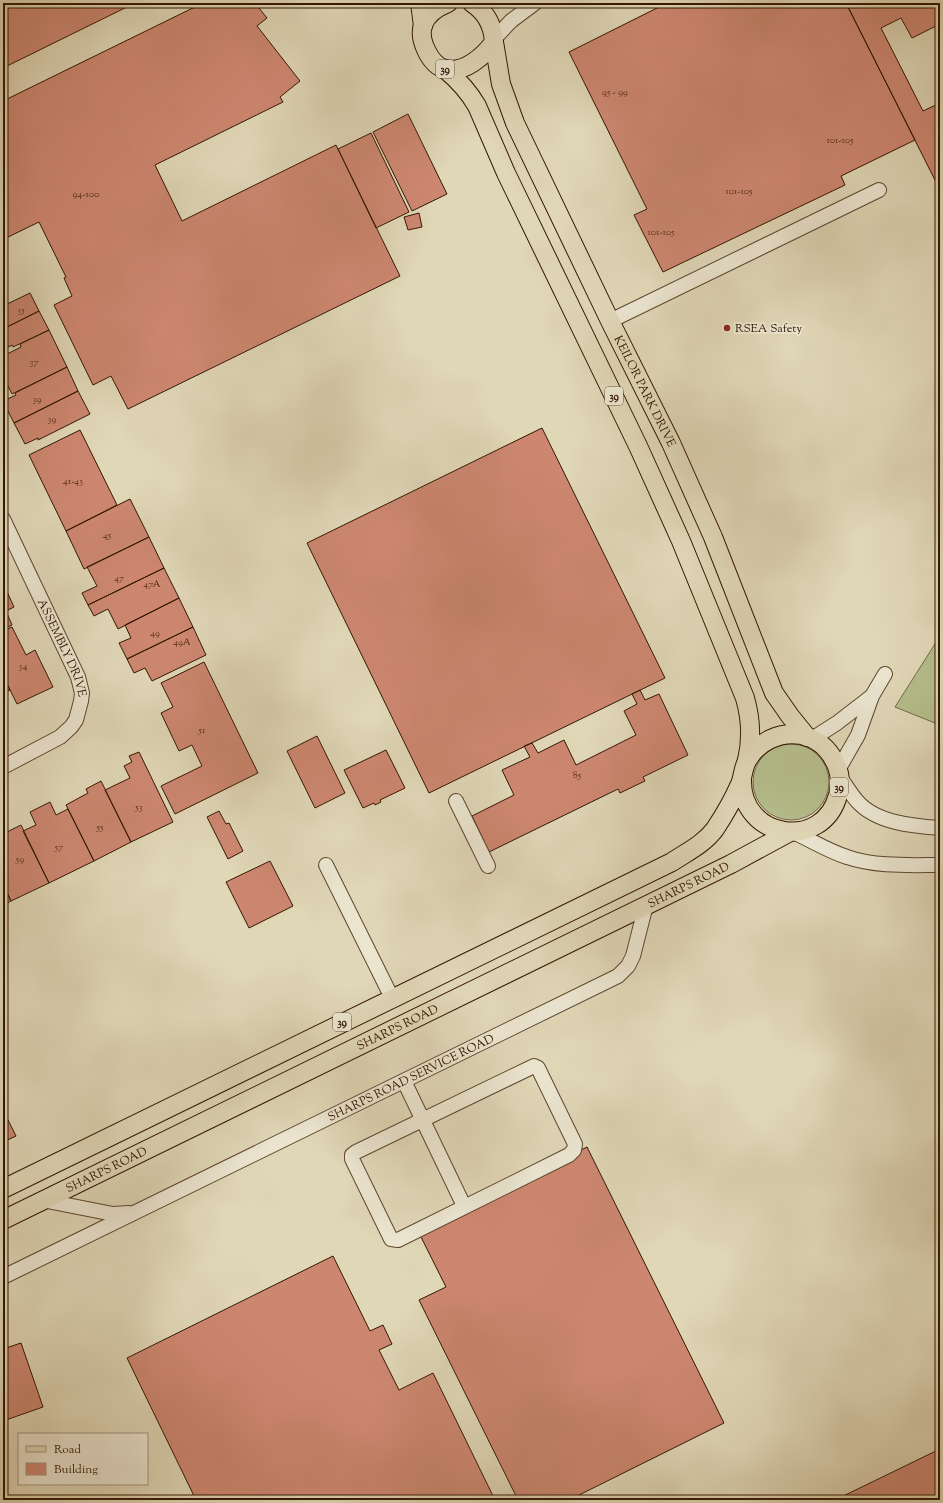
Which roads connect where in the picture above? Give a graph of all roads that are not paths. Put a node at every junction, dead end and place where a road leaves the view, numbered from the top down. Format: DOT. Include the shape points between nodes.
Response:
graph roads {
  1 [pos="420,3"];
  2 [pos="448,3"];
  3 [pos="478,3"];
  4 [pos="535,3"];
  5 [pos="423,26"];
  6 [pos="494,40"];
  7 [pos="445,69"];
  8 [pos="879,190"];
  9 [pos="610,321"];
  10 [pos="3,519"];
  11 [pos="885,674"];
  12 [pos="872,696"];
  13 [pos="809,738"];
  14 [pos="747,761"];
  15 [pos="3,767"];
  16 [pos="839,773"];
  17 [pos="742,779"];
  18 [pos="456,801"];
  19 [pos="940,828"];
  20 [pos="792,832"];
  21 [pos="326,865"];
  22 [pos="940,865"];
  23 [pos="488,866"];
  24 [pos="646,905"];
  25 [pos="392,998"];
  26 [pos="404,1081"];
  27 [pos="423,1120"];
  28 [pos="3,1189"];
  29 [pos="42,1200"];
  30 [pos="464,1206"];
  31 [pos="134,1213"];
  32 [pos="3,1220"];
  33 [pos="3,1277"];
  1 -- 5 [label="main road, 39"];
  2 -- 5 [label="main road" via="433,12"];
  3 -- 6 [label="main road, 39" via="490,23"];
  4 -- 6 [label="street" via="510,21"];
  5 -- 7 [label="main road, 39" via="423,43 426,50 432,59"];
  6 -- 7 [label="main road, 39" via="482,57 474,63 456,69"];
  6 -- 9 [label="main road, KEILOR PARK DRIVE / 39" via="501,84 515,124"];
  7 -- 14 [label="main road, 39" via="467,91 477,106 506,173 681,541 745,698 751,737"];
  8 -- 9 [label="street"];
  9 -- 13 [label="main road, KEILOR PARK DRIVE / 39" via="693,490 774,693"];
  10 -- 15 [label="street, ASSEMBLY DRIVE" via="78,677 82,693 76,720 65,733"];
  11 -- 12 [label="street"];
  12 -- 13 [label="street" via="837,723"];
  12 -- 16 [label="street" via="858,735"];
  13 -- 14 [label="main road, 39" via="793,734 773,738 761,745"];
  13 -- 16 [label="main road, 39" via="828,751"];
  14 -- 17 [label="main road, 39"];
  16 -- 19 [label="street" via="857,801 874,814 894,822"];
  16 -- 20 [label="main road, 39" via="838,796 829,814 809,828"];
  17 -- 20 [label="main road, 39" via="744,799 754,816 770,827"];
  17 -- 25 [label="main road, 39" via="714,830 692,850 642,877"];
  18 -- 23 [label="street"];
  20 -- 22 [label="street" via="847,857 867,862"];
  20 -- 24 [label="main road, SHARPS ROAD / 39"];
  21 -- 25 [label="street"];
  24 -- 26 [label="street, SHARPS ROAD SERVICE ROAD" via="633,956 618,976"];
  24 -- 29 [label="main road, SHARPS ROAD / 39"];
  25 -- 28 [label="main road, 39"];
  26 -- 27 [label="street"];
  26 -- 31 [label="street, SHARPS ROAD SERVICE ROAD"];
  27 -- 30 [label="street"];
  27 -- 30 [label="street" via="352,1155 358,1172 391,1239 394,1240"];
  27 -- 30 [label="street" via="534,1066 538,1068 575,1144 574,1150 569,1154"];
  29 -- 31 [label="street, SHARPS ROAD SERVICE ROAD" via="113,1214"];
  29 -- 32 [label="main road, SHARPS ROAD / 39"];
  31 -- 33 [label="street, SHARPS ROAD SERVICE ROAD"];
}
